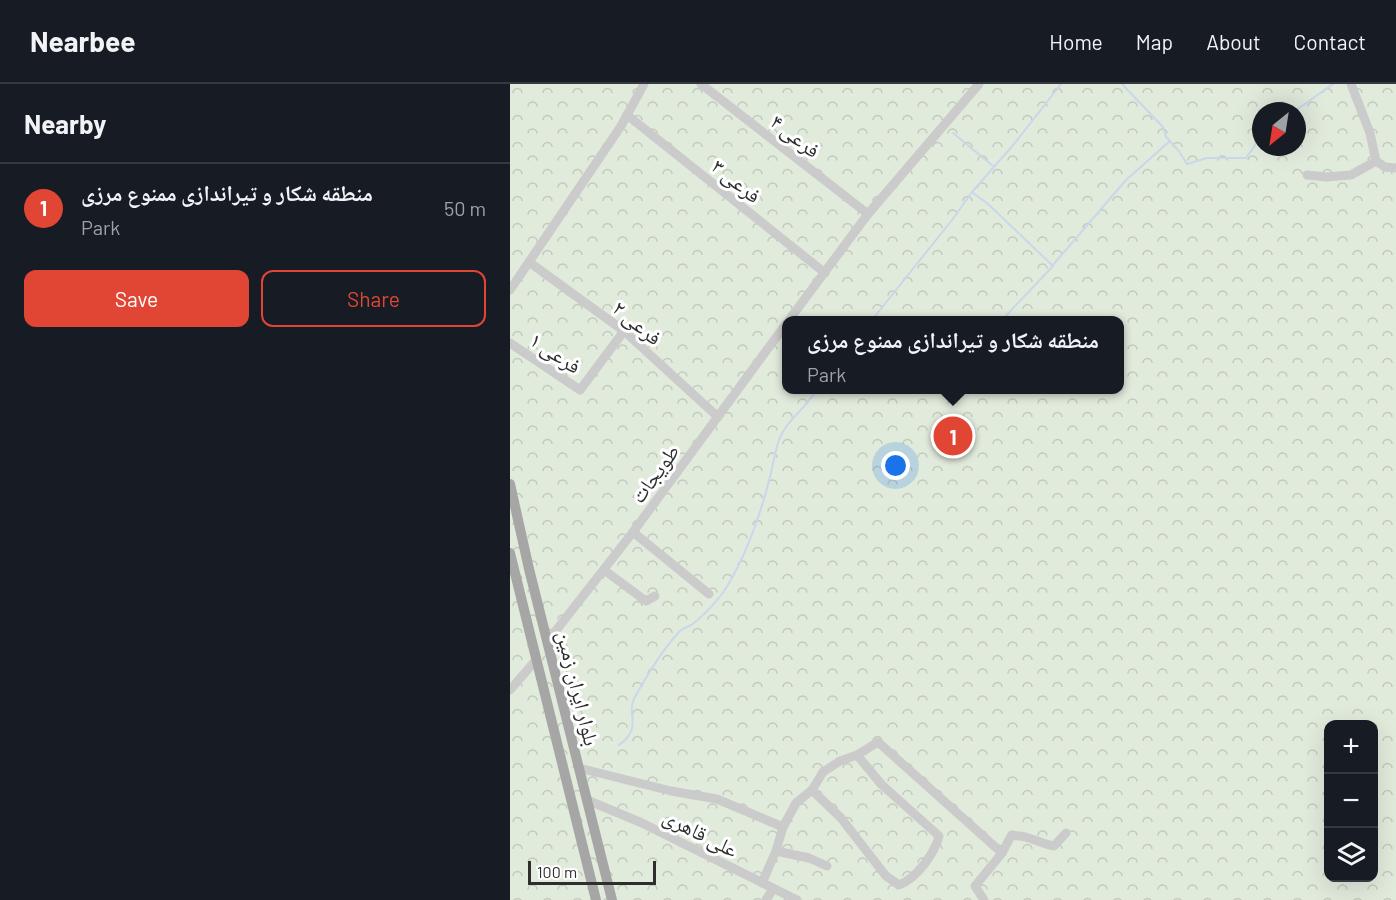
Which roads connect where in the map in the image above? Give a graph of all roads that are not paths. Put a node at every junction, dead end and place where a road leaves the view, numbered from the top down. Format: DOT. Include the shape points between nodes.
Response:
graph roads {
  1 [pos="644,84"];
  2 [pos="701,84"];
  3 [pos="979,84"];
  4 [pos="1351,84"];
  5 [pos="627,115"];
  6 [pos="1376,161"];
  7 [pos="1396,168"];
  8 [pos="1307,175"];
  9 [pos="868,214"];
  10 [pos="529,262"];
  11 [pos="825,273"];
  12 [pos="510,290"];
  13 [pos="793,316"];
  14 [pos="782,330"];
  15 [pos="624,331"];
  16 [pos="510,343"];
  17 [pos="718,417"];
  18 [pos="510,484"];
  19 [pos="633,532"];
  20 [pos="510,554"];
  21 [pos="604,570"];
  22 [pos="709,594"];
  23 [pos="655,596"];
  24 [pos="548,642"];
  25 [pos="536,660"];
  26 [pos="510,690"];
  27 [pos="856,755"];
  28 [pos="579,768"];
  29 [pos="812,790"];
  30 [pos="587,800"];
  31 [pos="783,827"];
  32 [pos="1066,833"];
  33 [pos="776,851"];
  34 [pos="1002,853"];
  35 [pos="827,866"];
  36 [pos="762,884"];
  37 [pos="773,889"];
  38 [pos="596,900"];
  39 [pos="612,900"];
  40 [pos="766,900"];
  41 [pos="796,900"];
  42 [pos="984,900"];
  1 -- 5 [label="street"];
  2 -- 9 [label="street, فرعی ۴"];
  3 -- 9 [label="street, طویجات"];
  4 -- 6 [label="street"];
  5 -- 10 [label="street"];
  5 -- 11 [label="street, فرعی ۳"];
  6 -- 7 [label="street"];
  6 -- 8 [label="street" via="1351,174"];
  9 -- 11 [label="street, طویجات"];
  10 -- 12 [label="street"];
  10 -- 15 [label="street, فرعی ۲"];
  11 -- 13 [label="street, طویجات"];
  14 -- 17 [label="street, طویجات"];
  15 -- 16 [label="street, فرعی ۱" via="580,390"];
  15 -- 17 [label="street, فرعی ۲"];
  17 -- 19 [label="street, طویجات"];
  18 -- 24 [label="main road, بلوار ایران زمین"];
  19 -- 21 [label="street, طویجات"];
  19 -- 22 [label="street"];
  20 -- 25 [label="main road, بلوار ایران زمین"];
  21 -- 23 [label="street" via="646,601"];
  21 -- 24 [label="street, طویجات"];
  24 -- 28 [label="main road, بلوار ایران زمین"];
  25 -- 26 [label="street"];
  25 -- 38 [label="main road, بلوار ایران زمین"];
  27 -- 29 [label="street" via="824,772"];
  27 -- 29 [label="street" via="882,785 939,836 907,882 899,885 886,876 841,818"];
  27 -- 34 [label="street" via="878,742"];
  28 -- 30 [label="main road, بلوار ایران زمین"];
  28 -- 31 [label="street" via="717,799"];
  29 -- 31 [label="street" via="796,803"];
  30 -- 36 [label="street, علی قاهری" via="642,822"];
  30 -- 39 [label="main road, بلوار ایران زمین"];
  31 -- 33 [label="street"];
  32 -- 34 [label="street" via="1054,846 1021,835 1011,836"];
  33 -- 35 [label="street"];
  33 -- 36 [label="street"];
  34 -- 42 [label="street" via="975,886"];
  36 -- 37 [label="street, علی قاهری"];
  37 -- 40 [label="street"];
  37 -- 41 [label="street, علی قاهری"];
}
